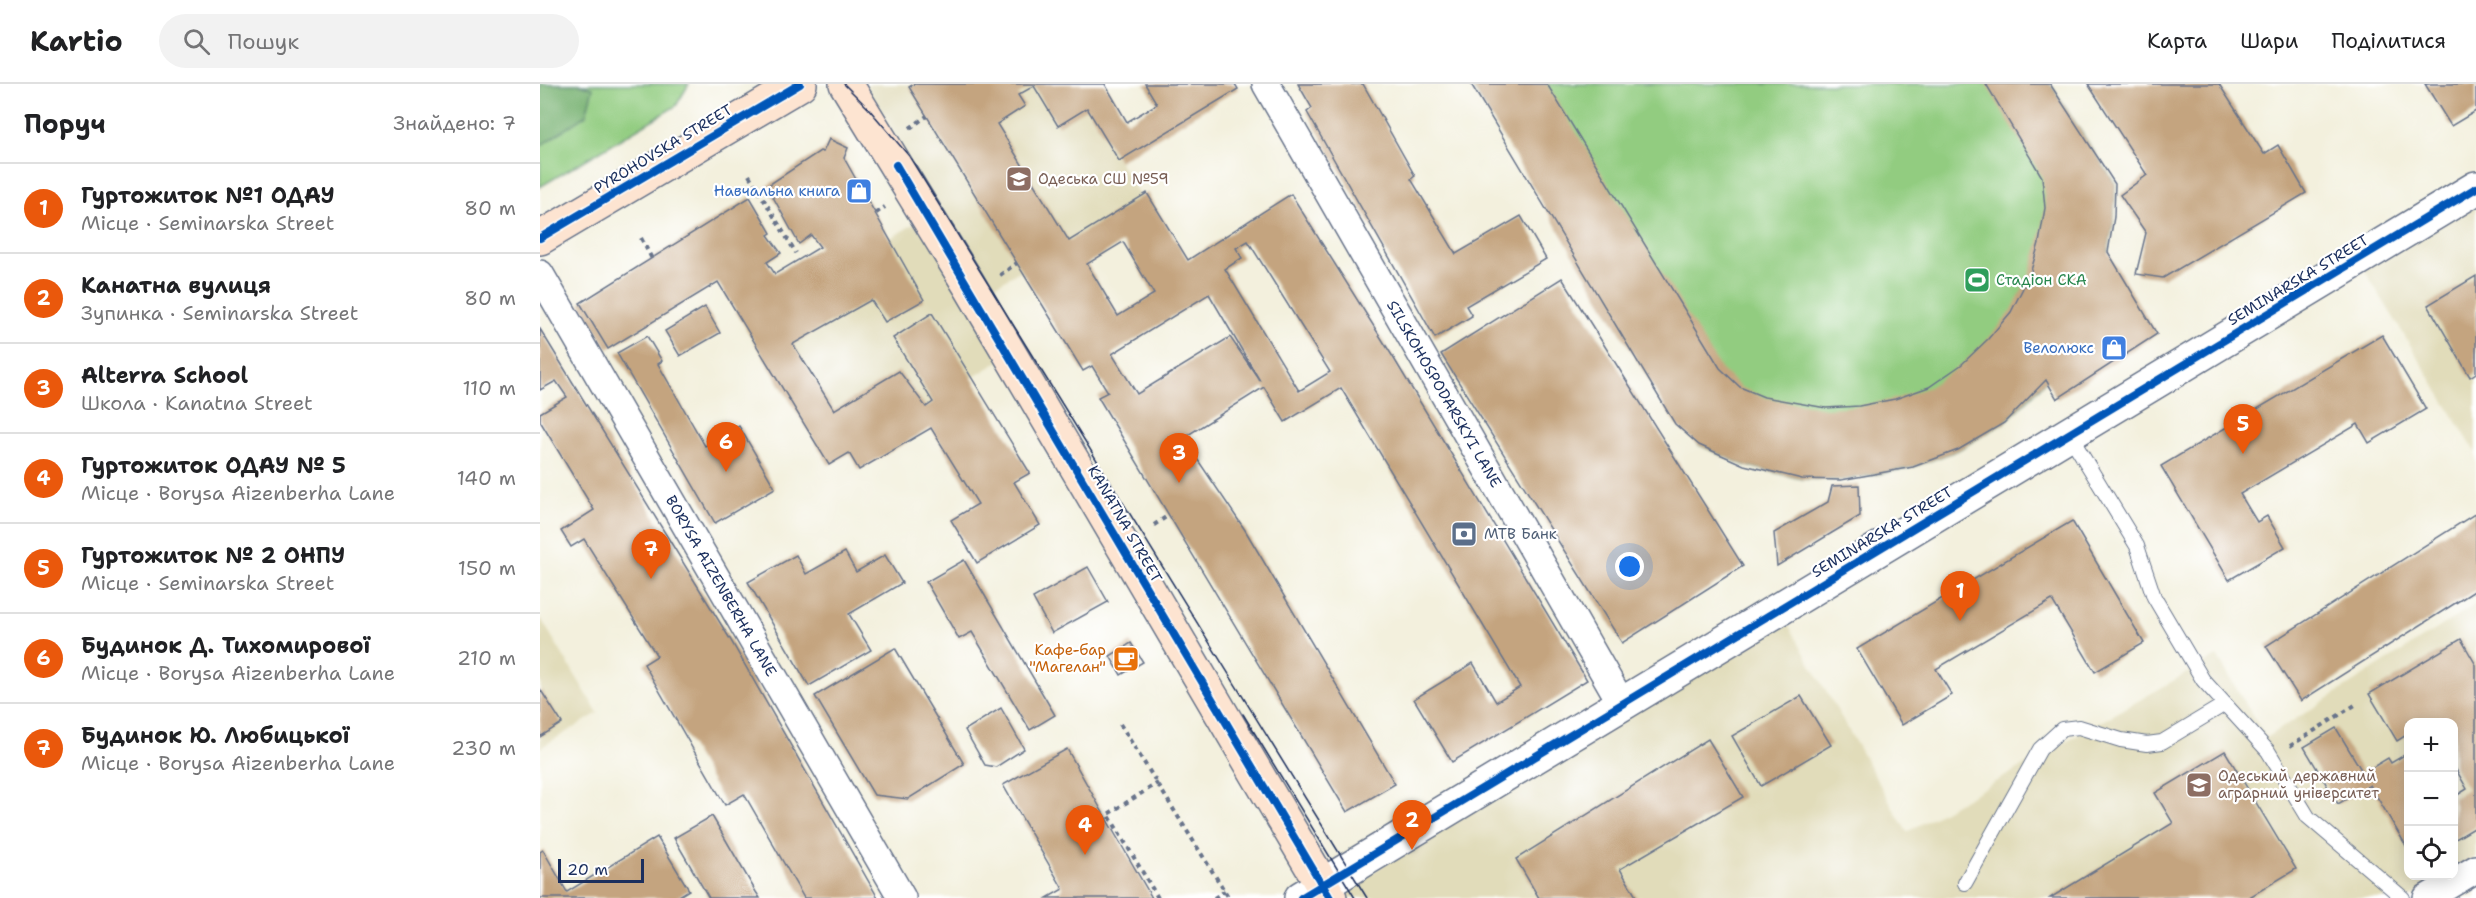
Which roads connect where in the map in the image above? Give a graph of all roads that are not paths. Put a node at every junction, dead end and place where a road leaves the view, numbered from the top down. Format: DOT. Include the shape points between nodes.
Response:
graph roads {
  1 [pos="800,84"];
  2 [pos="846,84"];
  3 [pos="1266,84"];
  4 [pos="2476,188"];
  5 [pos="540,238"];
  6 [pos="540,274"];
  7 [pos="2069,434"];
  8 [pos="1622,704"];
  9 [pos="2225,704"];
  10 [pos="2476,869"];
  11 [pos="1965,883"];
  12 [pos="1318,894"];
  13 [pos="902,898"];
  14 [pos="2403,898"];
  15 [pos="2427,898"];
  1 -- 5 [label="main road, PYROHOVSKA STREET"];
  2 -- 12 [label="main road, KANATNA STREET" via="968,283"];
  3 -- 8 [label="street, SILSKOHOSPODARSKYI LANE"];
  4 -- 7 [label="street, SEMINARSKA STREET"];
  6 -- 13 [label="street, BORYSA AIZENBERHA LANE"];
  7 -- 8 [label="street, SEMINARSKA STREET"];
  7 -- 9 [label="lane" via="2137,546 2154,597 2203,680"];
  8 -- 12 [label="street, SEMINARSKA STREET"];
  9 -- 11 [label="lane" via="2162,742 2121,740 2079,727 2062,729 2040,749"];
  9 -- 14 [label="lane" via="2272,758 2308,817"];
  10 -- 15 [label="street"];
}
